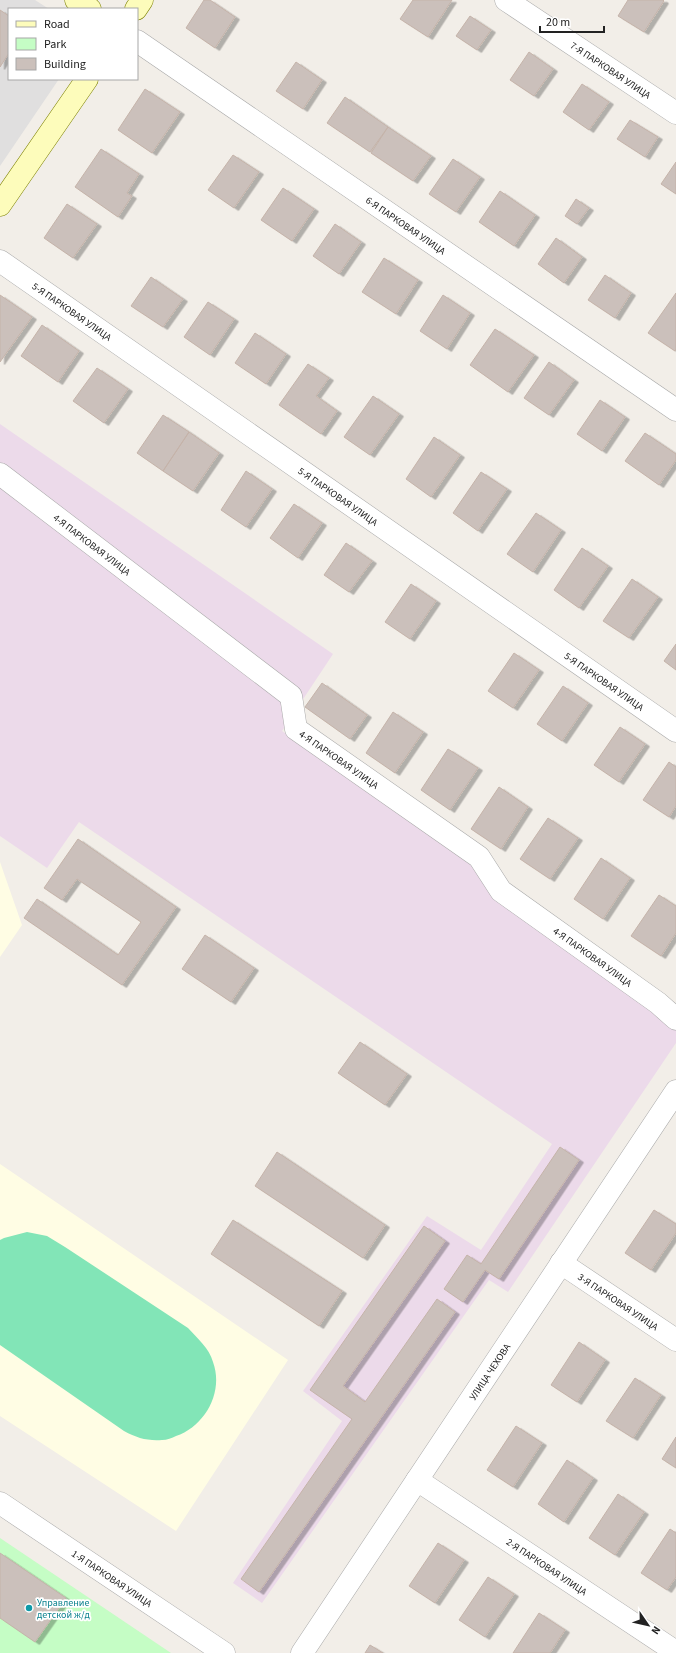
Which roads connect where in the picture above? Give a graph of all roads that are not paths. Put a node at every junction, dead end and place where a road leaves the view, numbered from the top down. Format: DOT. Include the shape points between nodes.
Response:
graph roads {
  1 [pos="76,0"];
  2 [pos="506,0"];
  3 [pos="88,8"];
  4 [pos="138,42"];
  5 [pos="86,80"];
  6 [pos="676,113"];
  7 [pos="0,205"];
  8 [pos="0,261"];
  9 [pos="676,410"];
  10 [pos="0,474"];
  11 [pos="676,731"];
  12 [pos="676,1019"];
  13 [pos="676,1091"];
  14 [pos="561,1263"];
  15 [pos="676,1340"];
  16 [pos="417,1480"];
  17 [pos="0,1503"];
  18 [pos="676,1652"];
  19 [pos="224,1653"];
  20 [pos="302,1653"];
  1 -- 3 [label="main road"];
  2 -- 6 [label="street, 7-Я ПАРКОВАЯ УЛИЦА"];
  4 -- 9 [label="street, 6-Я ПАРКОВАЯ УЛИЦА"];
  5 -- 7 [label="main road"];
  8 -- 11 [label="street, 5-Я ПАРКОВАЯ УЛИЦА"];
  10 -- 12 [label="street, 4-Я ПАРКОВАЯ УЛИЦА" via="291,696 296,729 478,857 501,891 658,1003"];
  13 -- 14 [label="street, УЛИЦА ЧЕХОВА"];
  14 -- 15 [label="street, 3-Я ПАРКОВАЯ УЛИЦА"];
  14 -- 16 [label="street, УЛИЦА ЧЕХОВА"];
  16 -- 18 [label="street, 2-Я ПАРКОВАЯ УЛИЦА"];
  16 -- 20 [label="street, УЛИЦА ЧЕХОВА"];
  17 -- 19 [label="street, 1-Я ПАРКОВАЯ УЛИЦА"];
}
